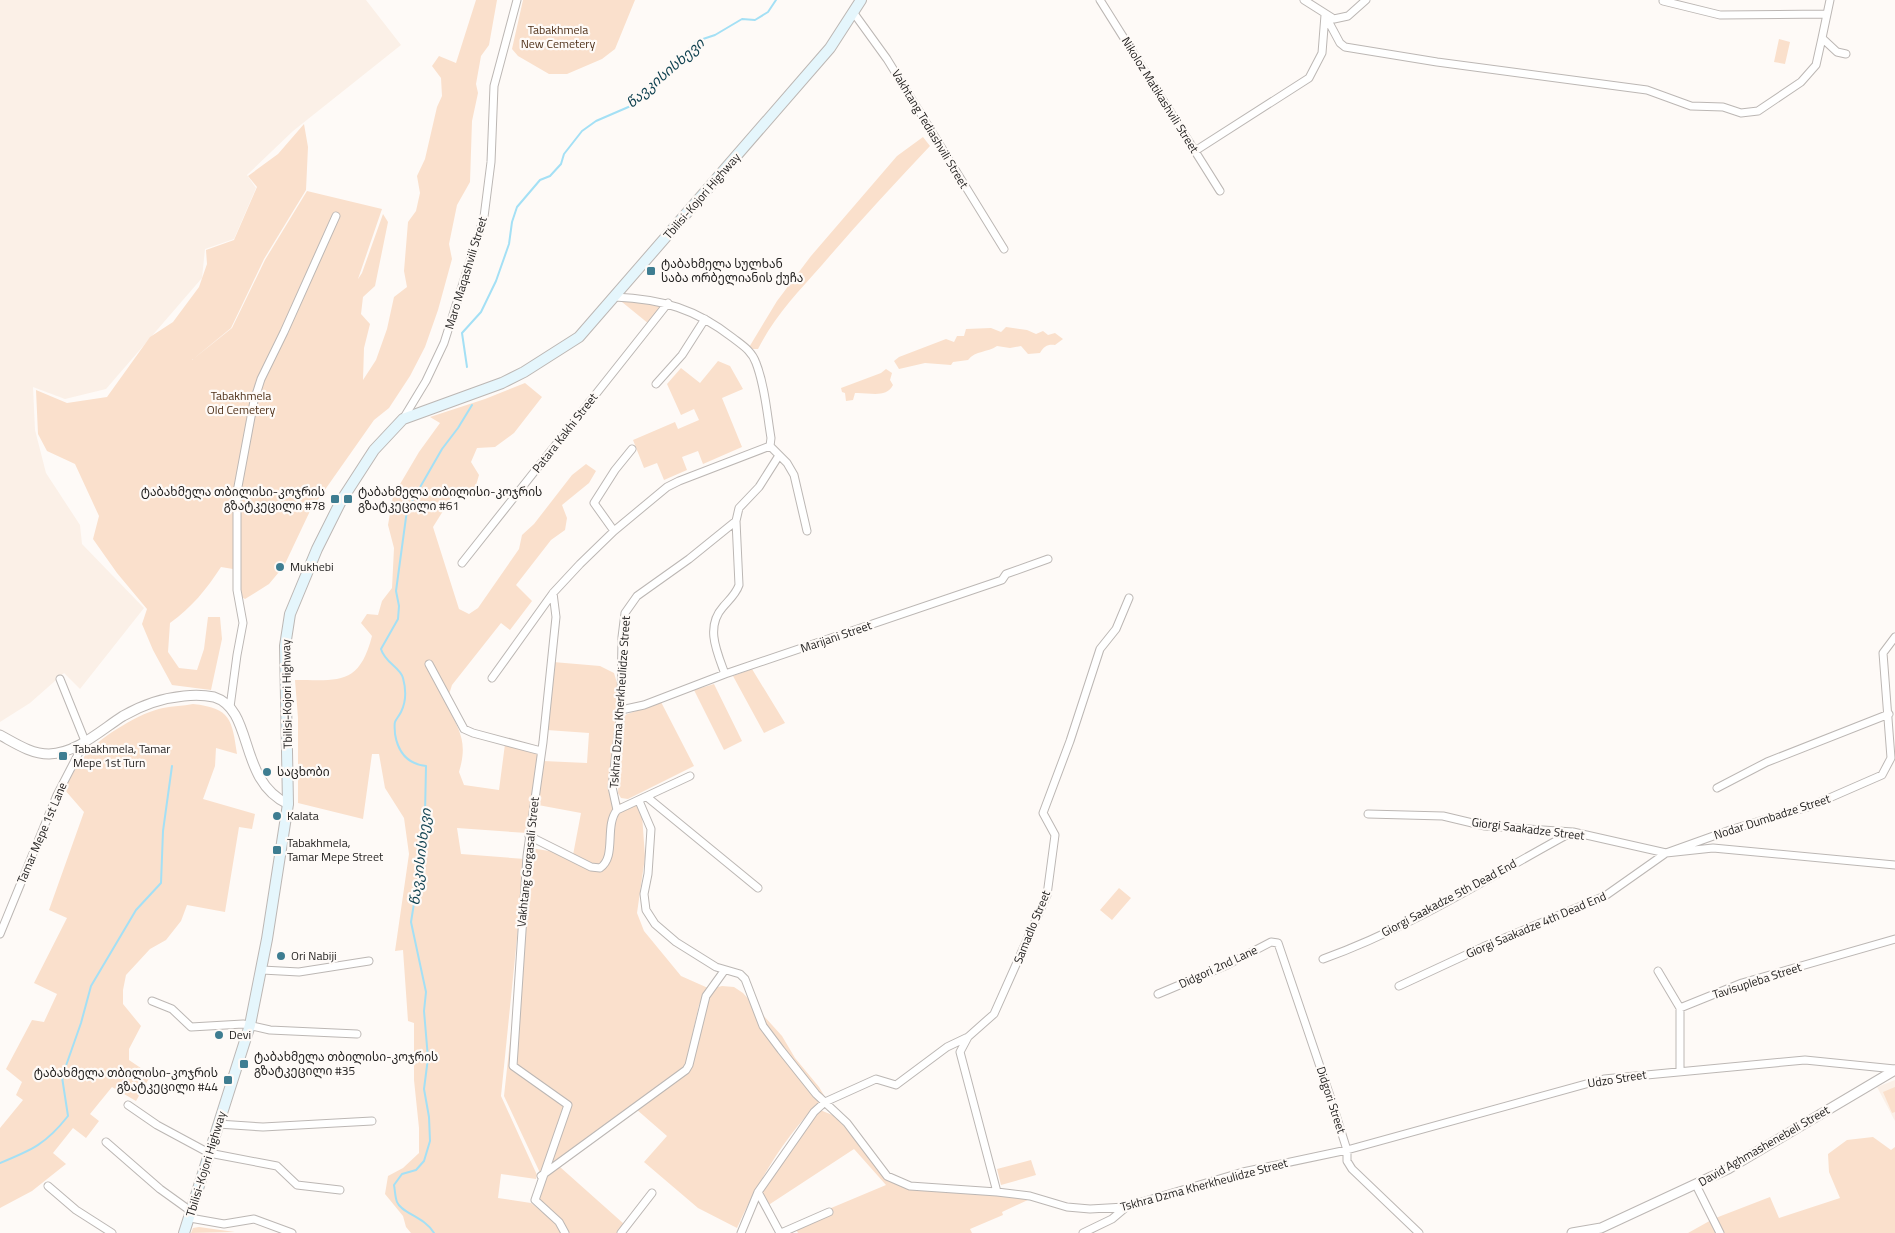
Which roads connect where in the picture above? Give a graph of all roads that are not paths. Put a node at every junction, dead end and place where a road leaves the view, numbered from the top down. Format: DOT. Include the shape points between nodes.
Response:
graph roads {
  1 [pos="517,0"];
  2 [pos="861,0"];
  3 [pos="1100,0"];
  4 [pos="1304,0"];
  5 [pos="1366,0"];
  6 [pos="1830,0"];
  7 [pos="1663,1"];
  8 [pos="853,12"];
  9 [pos="1325,14"];
  10 [pos="1828,14"];
  11 [pos="1822,38"];
  12 [pos="1846,54"];
  13 [pos="1195,151"];
  14 [pos="1220,191"];
  15 [pos="336,216"];
  16 [pos="1004,249"];
  17 [pos="616,297"];
  18 [pos="668,303"];
  19 [pos="705,319"];
  20 [pos="656,384"];
  21 [pos="403,419"];
  22 [pos="770,446"];
  23 [pos="632,449"];
  24 [pos="778,457"];
  25 [pos="736,521"];
  26 [pos="614,531"];
  27 [pos="807,531"];
  28 [pos="1048,558"];
  29 [pos="462,563"];
  30 [pos="553,593"];
  31 [pos="1129,598"];
  32 [pos="1895,637"];
  33 [pos="429,664"];
  34 [pos="725,674"];
  35 [pos="60,678"];
  36 [pos="492,678"];
  37 [pos="230,707"];
  38 [pos="621,710"];
  39 [pos="1889,714"];
  40 [pos="0,735"];
  41 [pos="86,741"];
  42 [pos="541,751"];
  43 [pos="1893,756"];
  44 [pos="690,776"];
  45 [pos="1717,788"];
  46 [pos="647,797"];
  47 [pos="639,801"];
  48 [pos="288,804"];
  49 [pos="616,810"];
  50 [pos="1368,814"];
  51 [pos="1573,832"];
  52 [pos="529,836"];
  53 [pos="1666,853"];
  54 [pos="1895,865"];
  55 [pos="758,888"];
  56 [pos="0,934"];
  57 [pos="1895,939"];
  58 [pos="1278,943"];
  59 [pos="1323,959"];
  60 [pos="370,961"];
  61 [pos="262,970"];
  62 [pos="724,971"];
  63 [pos="1658,971"];
  64 [pos="1399,986"];
  65 [pos="1158,994"];
  66 [pos="152,1001"];
  67 [pos="1680,1008"];
  68 [pos="250,1025"];
  69 [pos="357,1034"];
  70 [pos="968,1037"];
  71 [pos="1895,1069"];
  72 [pos="1680,1071"];
  73 [pos="824,1102"];
  74 [pos="128,1105"];
  75 [pos="372,1121"];
  76 [pos="218,1124"];
  77 [pos="106,1142"];
  78 [pos="1347,1150"];
  79 [pos="209,1153"];
  80 [pos="541,1177"];
  81 [pos="1696,1185"];
  82 [pos="48,1186"];
  83 [pos="340,1190"];
  84 [pos="758,1192"];
  85 [pos="996,1192"];
  86 [pos="652,1193"];
  87 [pos="1125,1207"];
  88 [pos="828,1212"];
  89 [pos="191,1215"];
  90 [pos="224,1224"];
  91 [pos="112,1233"];
  92 [pos="184,1233"];
  93 [pos="223,1233"];
  94 [pos="292,1233"];
  95 [pos="565,1233"];
  96 [pos="621,1233"];
  97 [pos="741,1233"];
  98 [pos="781,1233"];
  99 [pos="1083,1233"];
  100 [pos="1418,1233"];
  101 [pos="1572,1233"];
  102 [pos="1720,1233"];
  1 -- 21 [label="street, Maro Maqashvili Street" via="494,86 491,162 484,217 444,343"];
  2 -- 8 [label="main road, Tbilisi-Kojori Highway"];
  3 -- 13 [label="street, Nikoloz Matikashvili Street"];
  4 -- 9 [label="street"];
  5 -- 9 [label="street" via="1348,16 1334,19"];
  6 -- 10 [label="street"];
  7 -- 10 [label="street" via="1720,15"];
  8 -- 16 [label="street, Vakhtang Tediashvili Street" via="887,59"];
  8 -- 17 [label="main road, Tbilisi-Kojori Highway" via="830,48"];
  9 -- 11 [label="street" via="1345,47 1647,90 1691,106 1723,107 1741,113 1758,111 1801,82 1816,65"];
  9 -- 13 [label="street" via="1322,53 1309,78"];
  10 -- 11 [label="street"];
  11 -- 12 [label="street" via="1837,52"];
  13 -- 14 [label="street, Nikoloz Matikashvili Street"];
  15 -- 37 [label="street" via="261,379 254,401 237,492 237,590 244,623"];
  17 -- 18 [label="street"];
  17 -- 21 [label="main road, Tbilisi-Kojori Highway" via="578,337 524,372 482,391"];
  18 -- 19 [label="street"];
  18 -- 29 [label="street, Patara Kakhi Street"];
  19 -- 20 [label="street" via="682,355"];
  19 -- 22 [label="street" via="735,339 754,358 762,388"];
  21 -- 48 [label="main road, Tbilisi-Kojori Highway" via="374,450 341,501 290,614 286,646"];
  22 -- 24 [label="street"];
  22 -- 26 [label="street" via="673,484"];
  23 -- 26 [label="street" via="594,503"];
  24 -- 25 [label="street, Tskhra Dzma Kherkheulidze Street" via="759,487 739,508"];
  24 -- 27 [label="street" via="794,475"];
  25 -- 34 [label="street" via="740,585 721,609 712,632"];
  25 -- 38 [label="street, Tskhra Dzma Kherkheulidze Street" via="629,604 622,636"];
  26 -- 30 [label="street"];
  28 -- 34 [label="street, Marijani Street" via="1006,574 1002,580"];
  30 -- 36 [label="street"];
  30 -- 42 [label="street, Vakhtang Gorgasali Street" via="556,617"];
  31 -- 70 [label="street, Samadlo Street" via="1116,629 1100,649 1043,813 1055,835 1048,895 994,1014"];
  32 -- 39 [label="street, Nodar Dumbadze Street" via="1883,653"];
  33 -- 42 [label="street" via="464,729"];
  34 -- 38 [label="street, Marijani Street" via="644,705"];
  35 -- 41 [label="street"];
  37 -- 41 [label="street" via="223,700 211,696 169,697 125,715"];
  37 -- 48 [label="street" via="240,724 259,778 276,799"];
  38 -- 49 [label="street, Tskhra Dzma Kherkheulidze Street" via="612,787"];
  39 -- 43 [label="street, Nodar Dumbadze Street"];
  39 -- 45 [label="street" via="1767,762"];
  40 -- 41 [label="street" via="27,749 49,754"];
  41 -- 56 [label="street, Tamar Mepe 1st Lane" via="57,795"];
  42 -- 52 [label="street, Vakhtang Gorgasali Street"];
  43 -- 53 [label="street, Nodar Dumbadze Street" via="1882,775 1811,806 1734,828"];
  44 -- 46 [label="street"];
  46 -- 47 [label="street"];
  46 -- 55 [label="street"];
  47 -- 49 [label="street"];
  47 -- 62 [label="street, Tskhra Dzma Kherkheulidze Street" via="651,829 644,894 646,910 655,924 676,942"];
  48 -- 61 [label="main road, Tbilisi-Kojori Highway"];
  49 -- 52 [label="street" via="612,818 607,862 600,868 591,867"];
  50 -- 51 [label="street, Giorgi Saakadze Street" via="1443,816 1485,826"];
  51 -- 53 [label="street, Giorgi Saakadze Street"];
  51 -- 59 [label="street, Giorgi Saakadze 5th Dead End" via="1416,918"];
  52 -- 80 [label="street, Vakhtang Gorgasali Street" via="513,1066 568,1105"];
  53 -- 54 [label="street, Giorgi Saakadze Street" via="1714,848"];
  53 -- 64 [label="street, Giorgi Saakadze 4th Dead End" via="1606,896"];
  57 -- 67 [label="street, Tavisupleba Street" via="1742,983"];
  58 -- 65 [label="street, Didgori 2nd Lane" via="1271,942 1227,965"];
  58 -- 78 [label="street, Didgori Street"];
  60 -- 61 [label="street" via="299,972"];
  61 -- 68 [label="main road, Tbilisi-Kojori Highway"];
  62 -- 73 [label="street, Tskhra Dzma Kherkheulidze Street" via="740,974 745,979 763,1026"];
  62 -- 80 [label="street" via="706,996 686,1070"];
  63 -- 67 [label="street"];
  66 -- 68 [label="street" via="172,1009 192,1027"];
  67 -- 72 [label="street"];
  68 -- 69 [label="street" via="270,1030"];
  68 -- 76 [label="main road, Tbilisi-Kojori Highway"];
  70 -- 73 [label="street, Samadlo Street" via="947,1047 896,1085 876,1079"];
  70 -- 85 [label="street" via="960,1052"];
  71 -- 72 [label="street, Udzo Street" via="1805,1060"];
  71 -- 81 [label="street, David Aghmashenebeli Street"];
  72 -- 78 [label="street, Udzo Street" via="1604,1079"];
  73 -- 84 [label="street"];
  73 -- 85 [label="street, Tskhra Dzma Kherkheulidze Street" via="846,1123 887,1176 910,1186"];
  74 -- 79 [label="street"];
  75 -- 76 [label="street" via="263,1127"];
  76 -- 79 [label="main road, Tbilisi-Kojori Highway"];
  77 -- 89 [label="street"];
  78 -- 87 [label="street, Tskhra Dzma Kherkheulidze Street" via="1243,1172"];
  78 -- 100 [label="street, Didgori Street" via="1347,1161 1352,1170"];
  79 -- 83 [label="street" via="277,1166 297,1185"];
  79 -- 89 [label="main road, Tbilisi-Kojori Highway"];
  80 -- 95 [label="street" via="535,1202 559,1222"];
  81 -- 101 [label="street, David Aghmashenebeli Street" via="1601,1228"];
  81 -- 102 [label="street"];
  82 -- 91 [label="street" via="76,1210"];
  84 -- 97 [label="street"];
  84 -- 98 [label="street"];
  85 -- 87 [label="street, Tskhra Dzma Kherkheulidze Street" via="1030,1196 1067,1207"];
  86 -- 96 [label="street"];
  87 -- 99 [label="street" via="1112,1219"];
  88 -- 98 [label="street"];
  89 -- 90 [label="street"];
  89 -- 92 [label="main road, Tbilisi-Kojori Highway"];
  90 -- 93 [label="street"];
  90 -- 94 [label="street" via="254,1219"];
}
